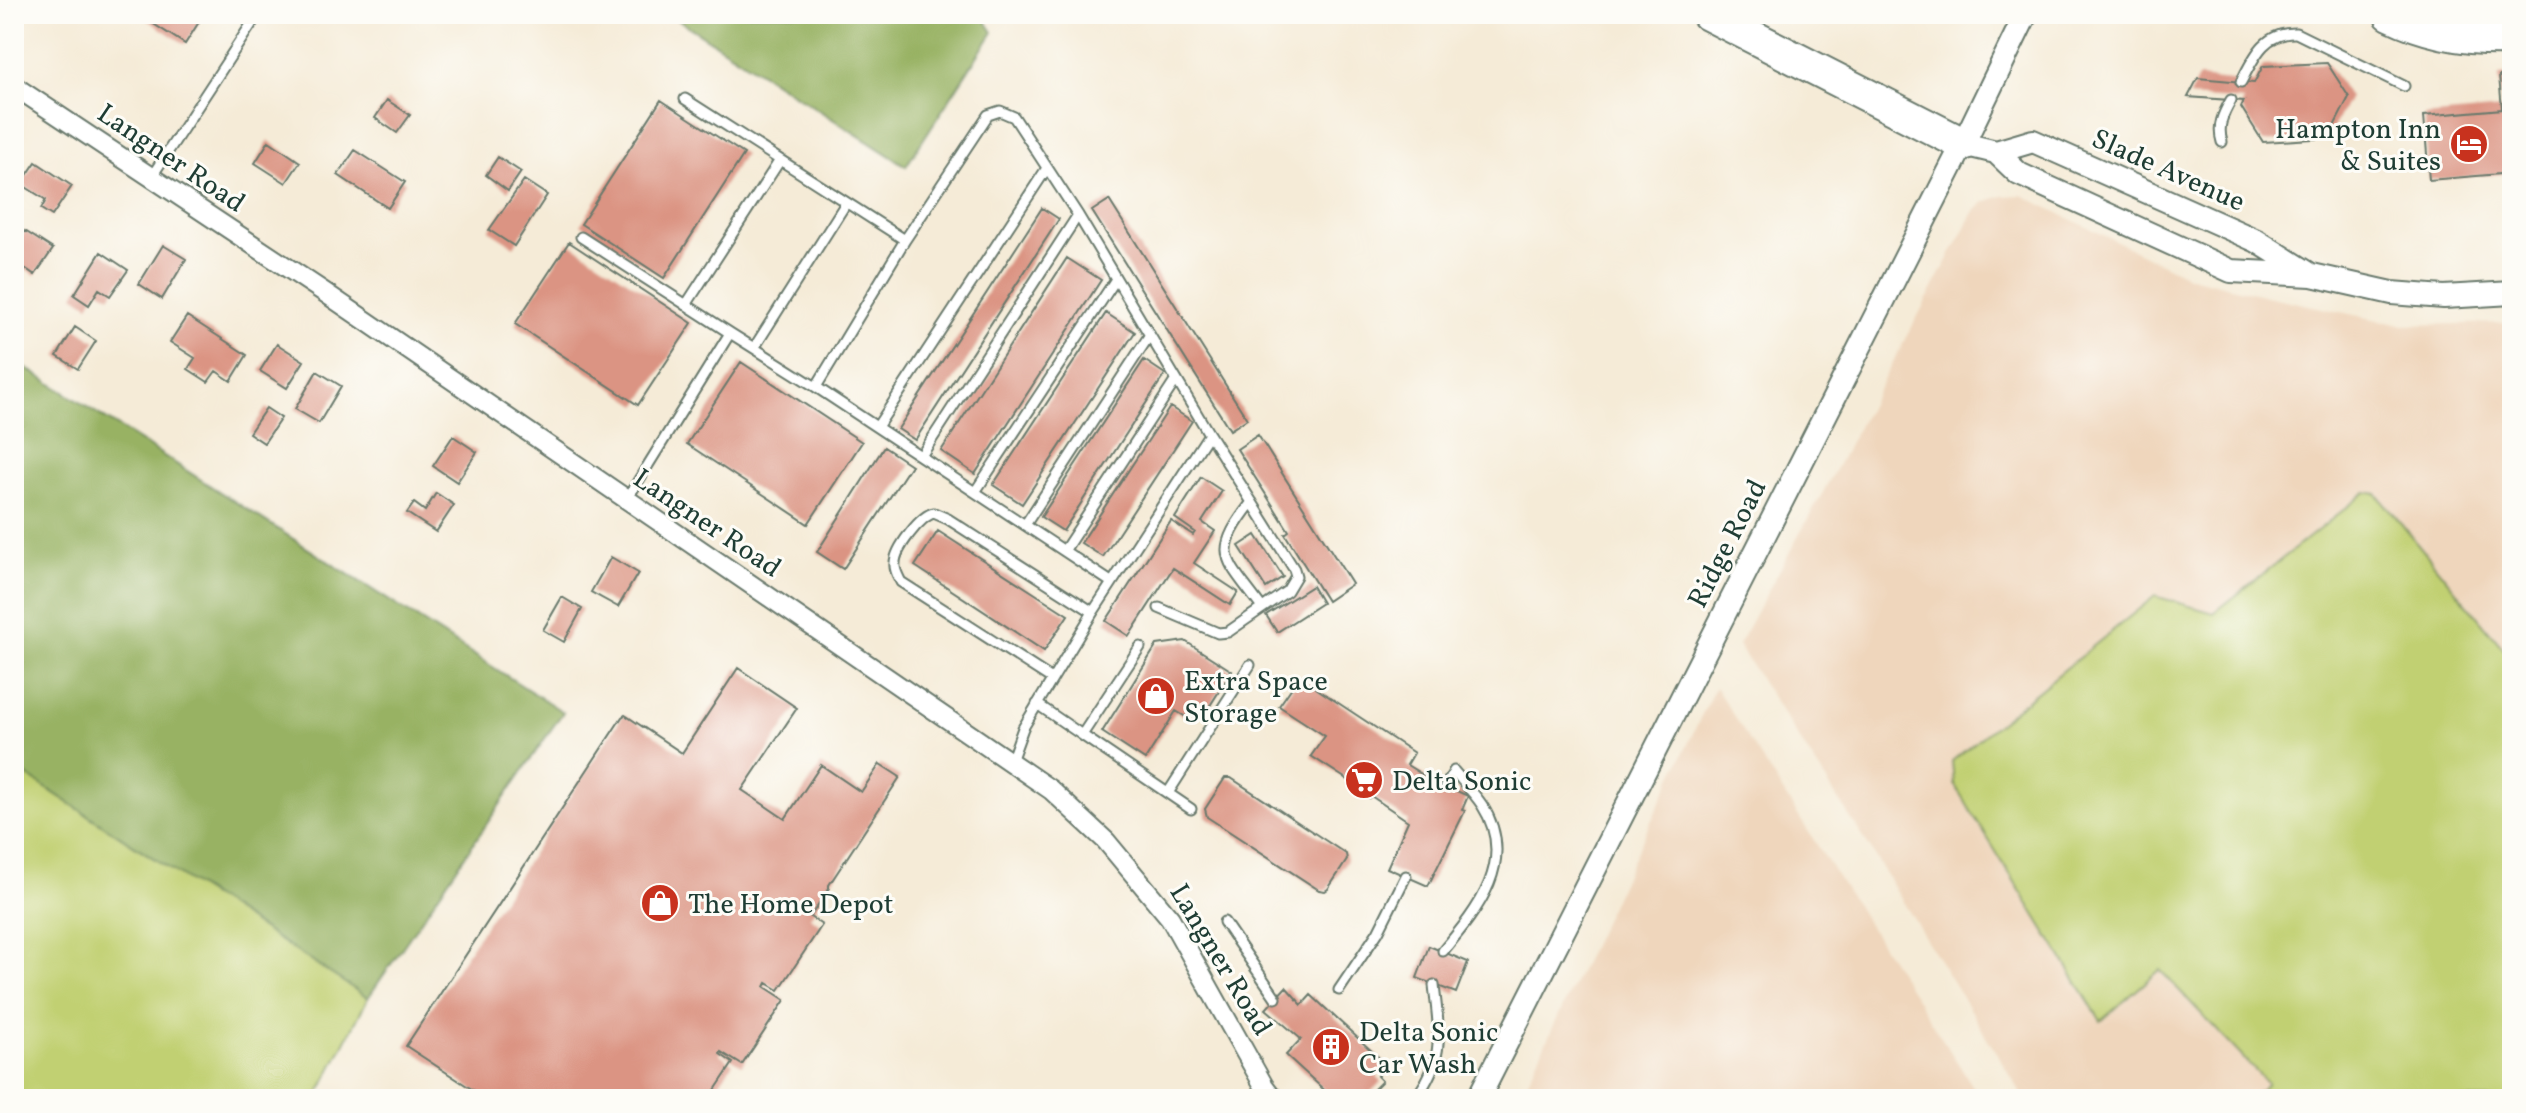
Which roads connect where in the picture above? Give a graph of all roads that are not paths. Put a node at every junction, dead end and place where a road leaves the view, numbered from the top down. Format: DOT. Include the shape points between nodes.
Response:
graph roads {
  1 [pos="258,14"];
  2 [pos="1708,14"];
  3 [pos="2026,14"];
  4 [pos="2390,14"];
  5 [pos="2443,14"];
  6 [pos="2500,14"];
  7 [pos="2512,38"];
  8 [pos="2241,82"];
  9 [pos="14,86"];
  10 [pos="2404,86"];
  11 [pos="685,99"];
  12 [pos="2231,100"];
  13 [pos="2222,142"];
  14 [pos="1963,144"];
  15 [pos="1996,152"];
  16 [pos="780,160"];
  17 [pos="1047,168"];
  18 [pos="152,176"];
  19 [pos="846,203"];
  20 [pos="1078,215"];
  21 [pos="581,237"];
  22 [pos="905,240"];
  23 [pos="2312,275"];
  24 [pos="1116,279"];
  25 [pos="2512,293"];
  26 [pos="686,305"];
  27 [pos="730,333"];
  28 [pos="1149,336"];
  29 [pos="754,348"];
  30 [pos="1176,380"];
  31 [pos="816,387"];
  32 [pos="877,427"];
  33 [pos="1209,434"];
  34 [pos="921,456"];
  35 [pos="975,492"];
  36 [pos="626,500"];
  37 [pos="1252,502"];
  38 [pos="1025,525"];
  39 [pos="1064,551"];
  40 [pos="1111,582"];
  41 [pos="1159,608"];
  42 [pos="1262,608"];
  43 [pos="1093,612"];
  44 [pos="1140,647"];
  45 [pos="1250,665"];
  46 [pos="1052,679"];
  47 [pos="1037,704"];
  48 [pos="1082,735"];
  49 [pos="1010,764"];
  50 [pos="1446,786"];
  51 [pos="1168,793"];
  52 [pos="1191,809"];
  53 [pos="1406,876"];
  54 [pos="1224,922"];
  55 [pos="1443,951"];
  56 [pos="1434,985"];
  57 [pos="1339,990"];
  58 [pos="1276,998"];
  59 [pos="1274,1099"];
  60 [pos="1415,1099"];
  61 [pos="1478,1099"];
  1 -- 18 [label="lane"];
  2 -- 14 [label="highway"];
  3 -- 14 [label="street, Ridge Road"];
  4 -- 7 [label="highway" via="2452,35"];
  5 -- 6 [label="highway"];
  8 -- 10 [label="lane" via="2269,39 2296,33"];
  9 -- 18 [label="street, Langner Road"];
  11 -- 16 [label="lane"];
  12 -- 13 [label="lane" via="2220,122"];
  14 -- 15 [label="street, Slade Avenue"];
  14 -- 61 [label="street, Ridge Road"];
  15 -- 23 [label="street, Slade Avenue" via="2019,174 2231,271"];
  15 -- 23 [label="street, Slade Avenue" via="2033,141 2257,241"];
  16 -- 19 [label="lane"];
  16 -- 26 [label="lane"];
  17 -- 20 [label="lane"];
  17 -- 22 [label="lane" via="1014,117 1000,111 988,115"];
  17 -- 32 [label="lane"];
  18 -- 36 [label="street, Langner Road"];
  19 -- 22 [label="lane"];
  19 -- 29 [label="lane"];
  20 -- 24 [label="lane"];
  20 -- 34 [label="lane"];
  21 -- 26 [label="lane"];
  22 -- 31 [label="lane"];
  23 -- 25 [label="street, Slade Avenue" via="2392,293"];
  24 -- 28 [label="lane"];
  24 -- 35 [label="lane"];
  26 -- 27 [label="lane"];
  27 -- 29 [label="lane"];
  27 -- 36 [label="lane"];
  28 -- 30 [label="lane"];
  28 -- 38 [label="lane"];
  29 -- 31 [label="lane"];
  30 -- 33 [label="lane"];
  30 -- 39 [label="lane"];
  31 -- 32 [label="lane"];
  32 -- 34 [label="lane"];
  33 -- 37 [label="lane"];
  33 -- 40 [label="lane"];
  34 -- 35 [label="lane"];
  35 -- 38 [label="lane"];
  36 -- 49 [label="street, Langner Road"];
  37 -- 42 [label="lane" via="1225,548 1228,561"];
  37 -- 42 [label="lane" via="1296,576 1287,591"];
  38 -- 39 [label="lane"];
  39 -- 40 [label="lane"];
  40 -- 43 [label="lane"];
  41 -- 42 [label="lane" via="1218,633 1228,632"];
  43 -- 46 [label="lane"];
  43 -- 46 [label="lane" via="934,513 921,519 896,555 901,582"];
  44 -- 48 [label="lane"];
  45 -- 51 [label="lane"];
  46 -- 47 [label="lane"];
  47 -- 48 [label="lane"];
  47 -- 49 [label="lane"];
  48 -- 51 [label="lane"];
  49 -- 59 [label="street, Langner Road" via="1072,808 1155,899"];
  50 -- 55 [label="lane" via="1454,771 1482,804 1497,844 1492,875 1477,911"];
  51 -- 52 [label="lane"];
  53 -- 57 [label="lane" via="1378,932"];
  54 -- 58 [label="lane"];
  56 -- 60 [label="lane" via="1439,1050"];
}
